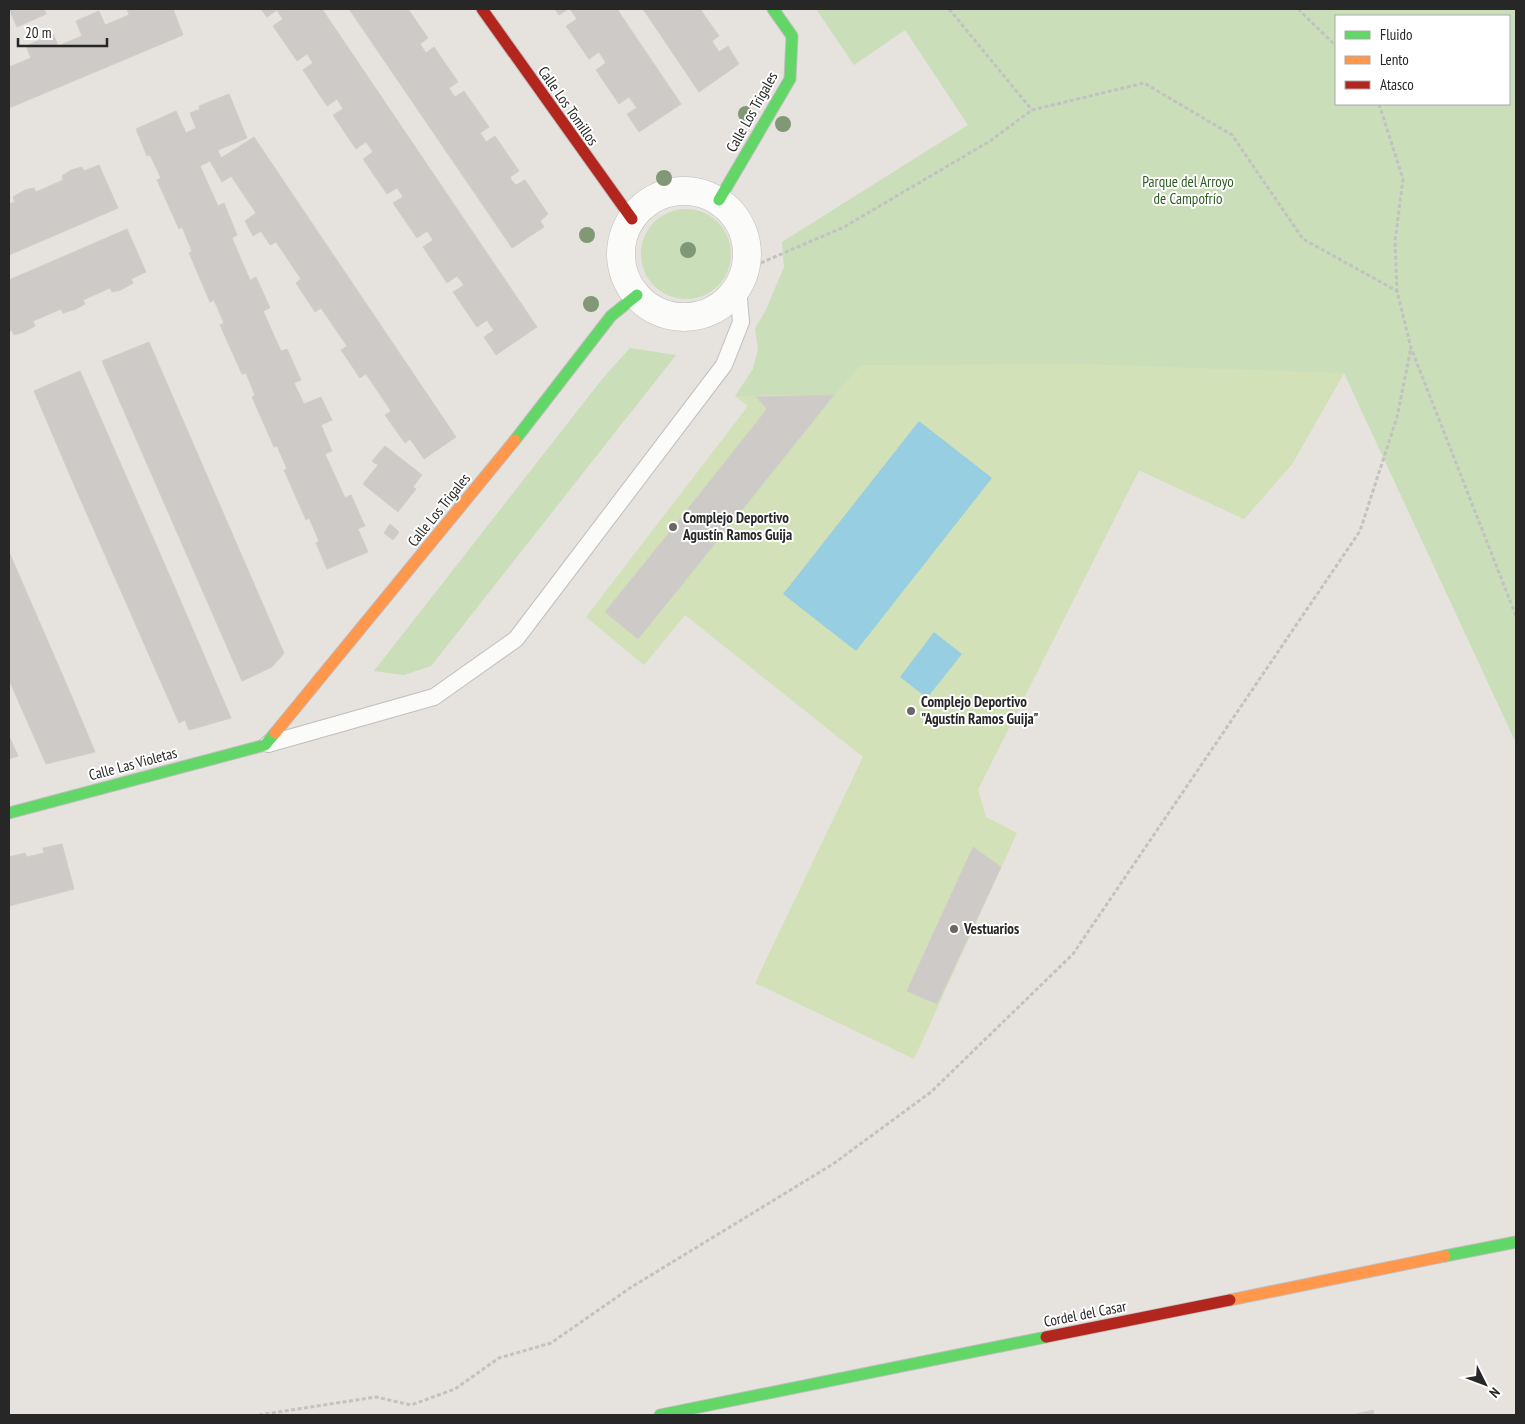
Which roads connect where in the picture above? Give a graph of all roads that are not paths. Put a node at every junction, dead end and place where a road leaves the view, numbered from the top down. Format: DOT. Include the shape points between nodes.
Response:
graph roads {
  1 [pos="482,9"];
  2 [pos="773,9"];
  3 [pos="719,200"];
  4 [pos="632,219"];
  5 [pos="742,278"];
  6 [pos="636,295"];
  7 [pos="266,745"];
  8 [pos="9,813"];
  9 [pos="1516,1242"];
  10 [pos="660,1415"];
  1 -- 4 [label="street, Calle Los Tomillos"];
  2 -- 3 [label="street, Calle Los Trigales" via="792,36 790,79"];
  3 -- 4 [label="street" via="701,193 681,191 662,195 645,204"];
  3 -- 5 [label="street" via="743,230 748,249"];
  4 -- 6 [label="street" via="623,238 621,258 626,278"];
  5 -- 6 [label="street" via="726,302 709,312 690,317 660,312"];
  5 -- 7 [label="lane" via="741,322 724,365 516,639 434,697"];
  6 -- 7 [label="street, Calle Los Trigales" via="611,316 509,448"];
  7 -- 8 [label="street, Calle Las Violetas"];
  9 -- 10 [label="street, Cordel del Casar"];
}
